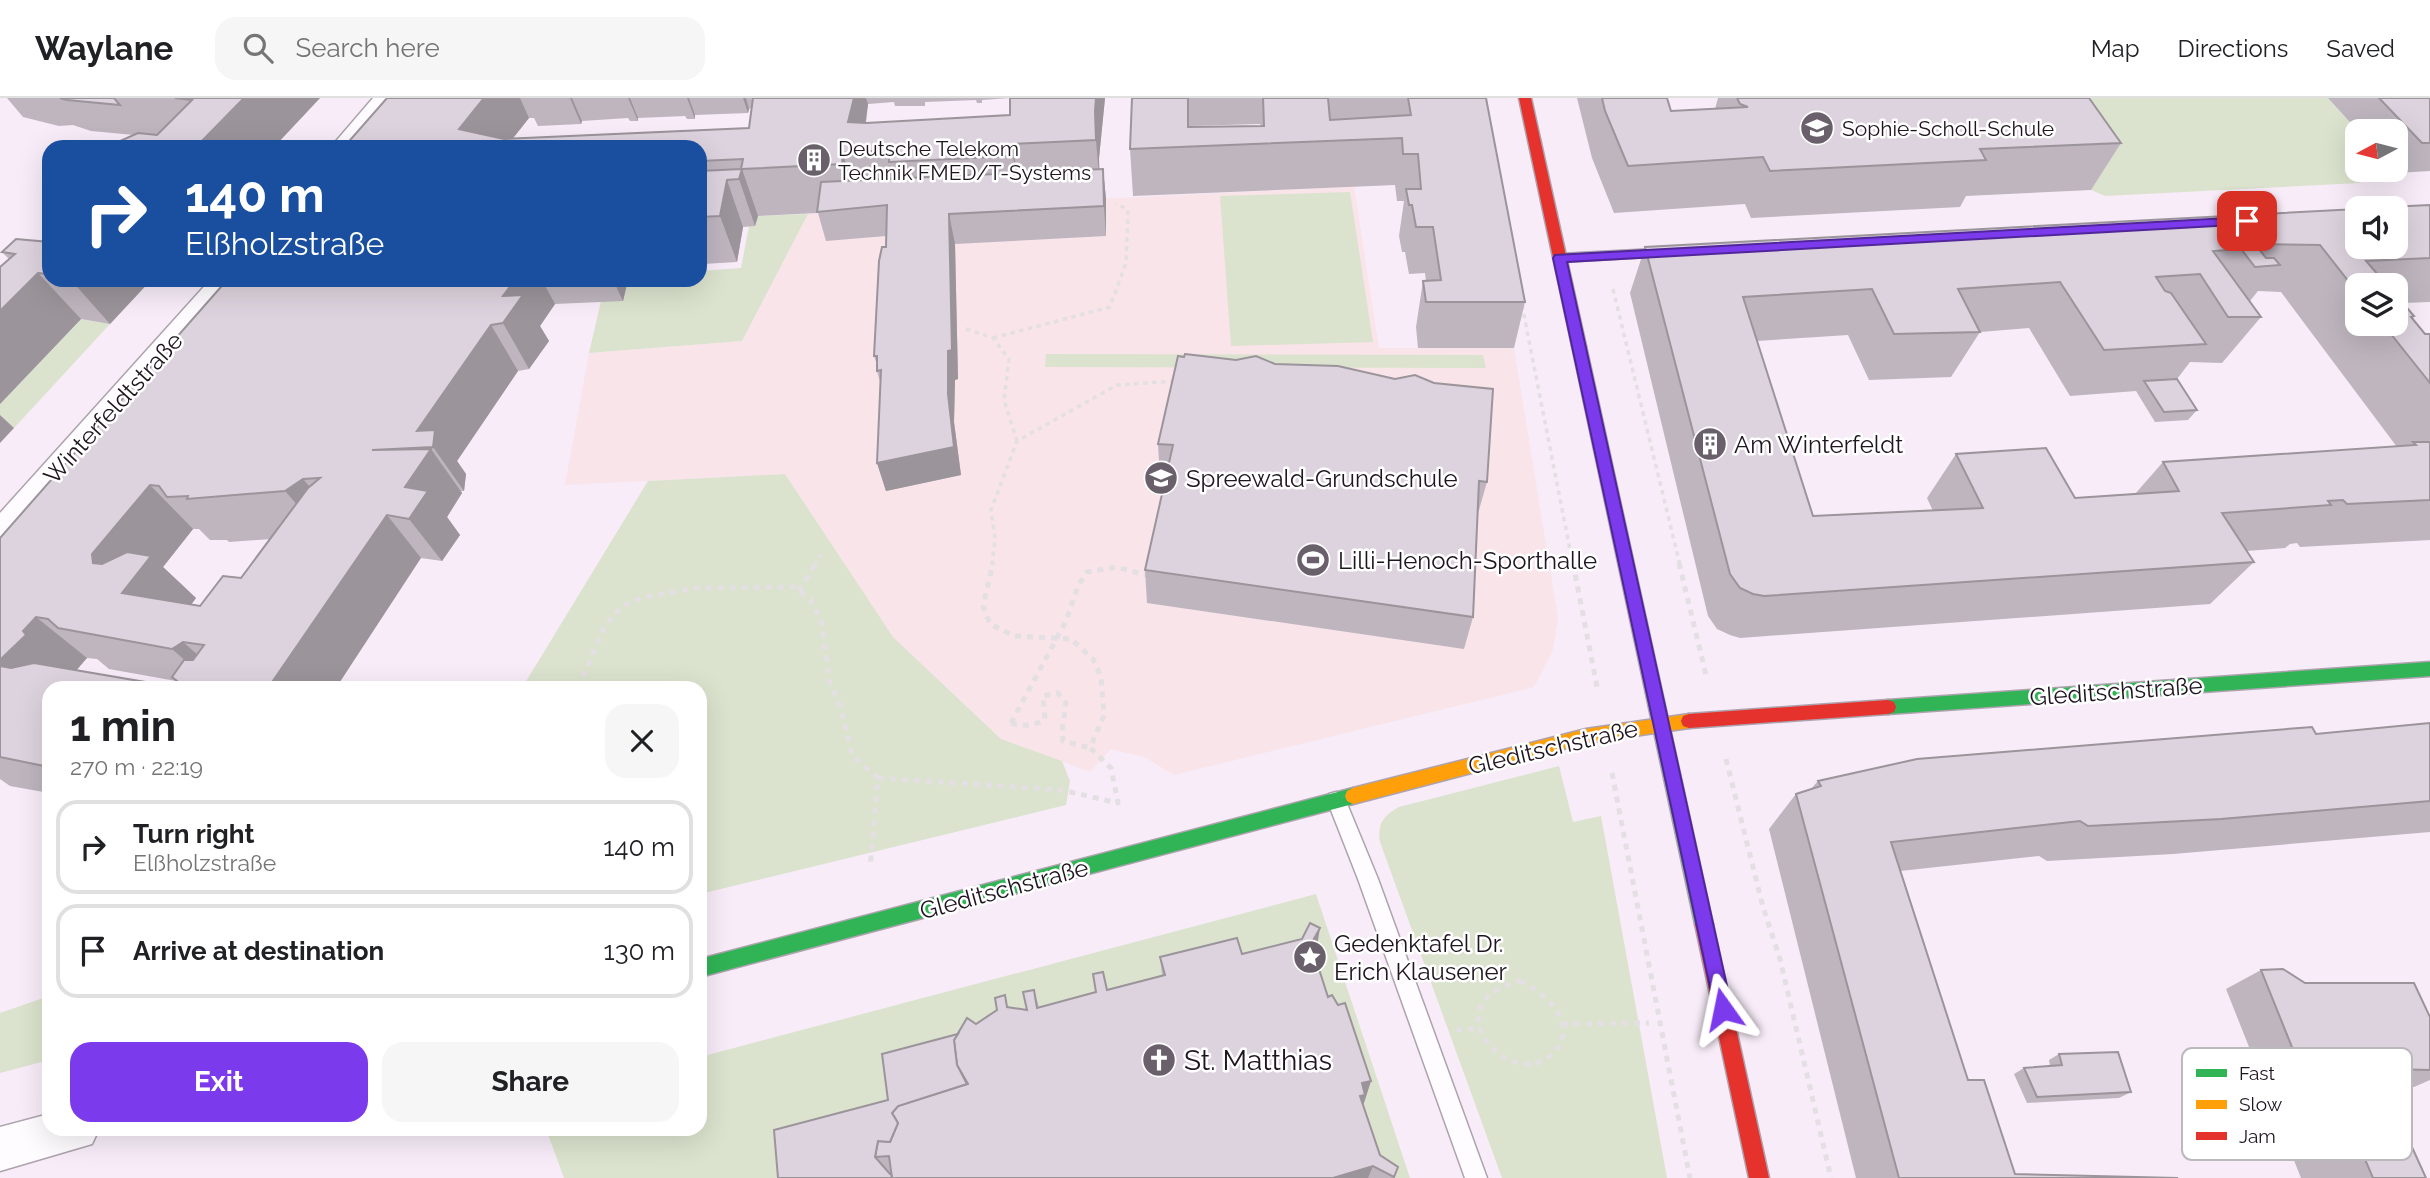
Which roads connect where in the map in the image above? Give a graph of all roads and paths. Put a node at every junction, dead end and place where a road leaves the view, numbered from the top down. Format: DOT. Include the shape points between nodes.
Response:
graph roads {
  1 [pos="387,98"];
  2 [pos="1525,98"];
  3 [pos="350,140"];
  4 [pos="1116,203"];
  5 [pos="1710,250"];
  6 [pos="1560,258"];
  7 [pos="220,287"];
  8 [pos="1615,297"];
  9 [pos="1520,299"];
  10 [pos="966,329"];
  11 [pos="993,338"];
  12 [pos="1184,380"];
  13 [pos="1017,441"];
  14 [pos="0,535"];
  15 [pos="822,554"];
  16 [pos="1156,579"];
  17 [pos="799,591"];
  18 [pos="1697,635"];
  19 [pos="2430,669"];
  20 [pos="1593,670"];
  21 [pos="581,681"];
  22 [pos="1660,723"];
  23 [pos="1090,748"];
  24 [pos="878,778"];
  25 [pos="1736,797"];
  26 [pos="1336,800"];
  27 [pos="1618,803"];
  28 [pos="870,867"];
  29 [pos="707,966"];
  30 [pos="1649,1023"];
  31 [pos="1562,1024"];
  32 [pos="50,1136"];
  33 [pos="0,1149"];
  34 [pos="1476,1178"];
  35 [pos="1690,1178"];
  36 [pos="1759,1178"];
  37 [pos="1830,1178"];
  1 -- 3 [label="street"];
  2 -- 6 [label="street"];
  4 -- 11 [label="path" via="1128,210 1124,227 1128,250 1110,307"];
  5 -- 6 [label="street"];
  6 -- 22 [label="street"];
  7 -- 14 [label="street, Winterfeldtstraße"];
  8 -- 18 [label="path"];
  9 -- 20 [label="path"];
  10 -- 11 [label="path"];
  11 -- 13 [label="path" via="1009,359 1004,400"];
  12 -- 13 [label="path" via="1117,385"];
  13 -- 23 [label="path" via="991,510 993,560 983,606 990,625 1014,636 1071,639 1093,659 1101,677 1104,715"];
  15 -- 17 [label="path"];
  16 -- 23 [label="path, bridge" via="1118,567 1087,572 1012,723 1035,726 1045,719 1043,696 1058,694 1066,703 1062,741 1069,747"];
  17 -- 21 [label="path" via="794,587 751,587 658,593 628,602 609,618"];
  17 -- 24 [label="path" via="810,599 821,619 830,683 852,755"];
  19 -- 22 [label="street, Gleditschstraße"];
  22 -- 26 [label="street, Gleditschstraße" via="1586,736"];
  22 -- 36 [label="street"];
  23 -- 24 [label="path" via="1111,768 1118,803 1062,790"];
  24 -- 28 [label="path"];
  25 -- 37 [label="path" via="1780,959"];
  26 -- 29 [label="street, Gleditschstraße"];
  26 -- 34 [label="lane"];
  27 -- 35 [label="path"];
  30 -- 31 [label="path"];
  31 -- 31 [label="path" via="1562,1036 1550,1056 1538,1062 1513,1063 1490,1048 1478,1013 1481,1002 1497,985 1520,981 1553,1000"];
  32 -- 33 [label="street"];
}
